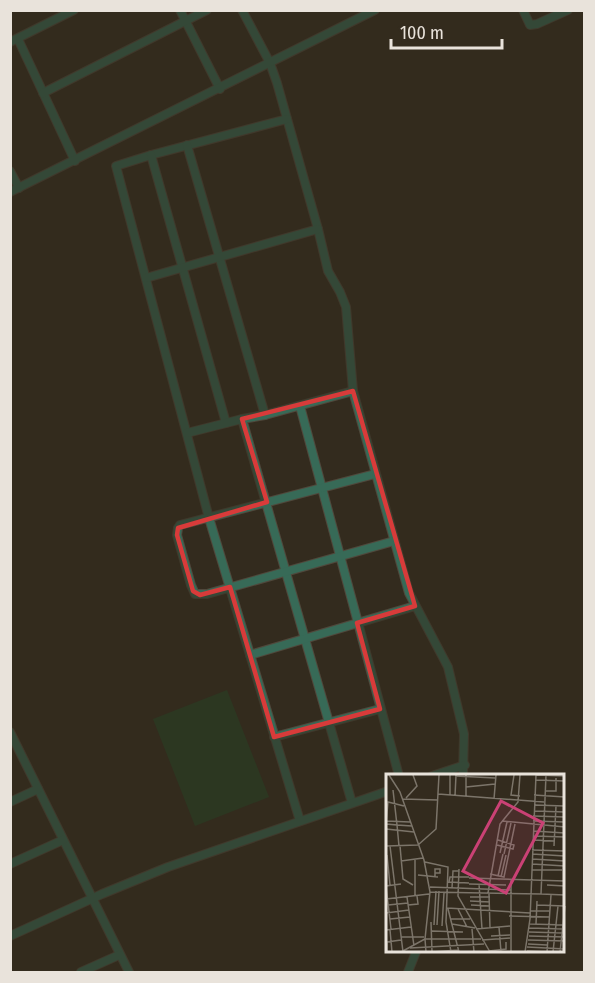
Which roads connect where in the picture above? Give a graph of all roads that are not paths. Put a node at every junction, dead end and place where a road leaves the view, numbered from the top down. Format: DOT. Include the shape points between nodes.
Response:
graph roads {
  1 [pos="74,10"];
  2 [pos="180,10"];
  3 [pos="207,10"];
  4 [pos="242,10"];
  5 [pos="375,10"];
  6 [pos="523,10"];
  7 [pos="567,10"];
  8 [pos="185,21"];
  9 [pos="14,40"];
  10 [pos="270,63"];
  11 [pos="220,89"];
  12 [pos="43,93"];
  13 [pos="287,119"];
  14 [pos="187,145"];
  15 [pos="151,155"];
  16 [pos="75,161"];
  17 [pos="10,171"];
  18 [pos="15,190"];
  19 [pos="318,229"];
  20 [pos="219,258"];
  21 [pos="183,268"];
  22 [pos="146,278"];
  23 [pos="353,391"];
  24 [pos="300,406"];
  25 [pos="265,416"];
  26 [pos="242,418"];
  27 [pos="226,423"];
  28 [pos="187,433"];
  29 [pos="375,474"];
  30 [pos="320,489"];
  31 [pos="267,502"];
  32 [pos="209,518"];
  33 [pos="394,541"];
  34 [pos="339,557"];
  35 [pos="286,571"];
  36 [pos="230,587"];
  37 [pos="416,606"];
  38 [pos="357,623"];
  39 [pos="306,638"];
  40 [pos="250,655"];
  41 [pos="380,709"];
  42 [pos="329,723"];
  43 [pos="11,736"];
  44 [pos="274,737"];
  45 [pos="465,765"];
  46 [pos="398,774"];
  47 [pos="438,774"];
  48 [pos="463,774"];
  49 [pos="38,789"];
  50 [pos="386,792"];
  51 [pos="10,802"];
  52 [pos="352,802"];
  53 [pos="300,821"];
  54 [pos="63,840"];
  55 [pos="10,864"];
  56 [pos="91,899"];
  57 [pos="10,936"];
  58 [pos="415,953"];
  59 [pos="119,955"];
  60 [pos="81,972"];
  61 [pos="129,972"];
  62 [pos="408,972"];
  1 -- 9 [label="street"];
  2 -- 8 [label="street"];
  3 -- 8 [label="street"];
  4 -- 10 [label="street"];
  5 -- 10 [label="street"];
  6 -- 7 [label="street" via="530,25"];
  8 -- 11 [label="street"];
  8 -- 12 [label="street"];
  9 -- 12 [label="street"];
  10 -- 11 [label="street"];
  10 -- 13 [label="street"];
  11 -- 16 [label="street"];
  12 -- 16 [label="street"];
  13 -- 14 [label="street"];
  13 -- 19 [label="street"];
  14 -- 15 [label="street"];
  14 -- 20 [label="street"];
  15 -- 21 [label="street"];
  15 -- 22 [label="street" via="116,166"];
  16 -- 18 [label="street"];
  17 -- 18 [label="street"];
  19 -- 20 [label="street"];
  19 -- 23 [label="street" via="328,271 346,308"];
  20 -- 21 [label="street"];
  20 -- 25 [label="street"];
  21 -- 22 [label="street"];
  21 -- 27 [label="street"];
  22 -- 28 [label="street"];
  23 -- 24 [label="street"];
  23 -- 29 [label="street"];
  24 -- 25 [label="street"];
  24 -- 30 [label="street"];
  25 -- 26 [label="street"];
  26 -- 27 [label="street"];
  26 -- 31 [label="street"];
  27 -- 28 [label="street"];
  28 -- 32 [label="street"];
  29 -- 30 [label="street"];
  29 -- 33 [label="street"];
  30 -- 31 [label="street"];
  30 -- 34 [label="street"];
  31 -- 32 [label="street"];
  31 -- 35 [label="street"];
  32 -- 36 [label="street"];
  32 -- 36 [label="street" via="177,528 191,585 195,594 200,595"];
  33 -- 34 [label="street"];
  33 -- 37 [label="street"];
  34 -- 35 [label="street"];
  34 -- 38 [label="street"];
  35 -- 36 [label="street"];
  35 -- 39 [label="street"];
  36 -- 40 [label="street"];
  37 -- 38 [label="street"];
  37 -- 45 [label="street" via="448,667 464,734"];
  38 -- 39 [label="street"];
  38 -- 41 [label="street"];
  39 -- 40 [label="street"];
  39 -- 42 [label="street"];
  40 -- 44 [label="street"];
  41 -- 42 [label="street"];
  41 -- 46 [label="street"];
  42 -- 44 [label="street"];
  42 -- 52 [label="street"];
  43 -- 49 [label="street"];
  44 -- 53 [label="street"];
  45 -- 47 [label="street"];
  45 -- 48 [label="street"];
  49 -- 51 [label="street"];
  49 -- 54 [label="street"];
  50 -- 52 [label="street"];
  52 -- 53 [label="street"];
  53 -- 56 [label="street" via="168,867"];
  54 -- 55 [label="street"];
  54 -- 56 [label="street"];
  56 -- 57 [label="street"];
  56 -- 59 [label="street"];
  58 -- 62 [label="street"];
  59 -- 60 [label="street"];
  59 -- 61 [label="street"];
}
